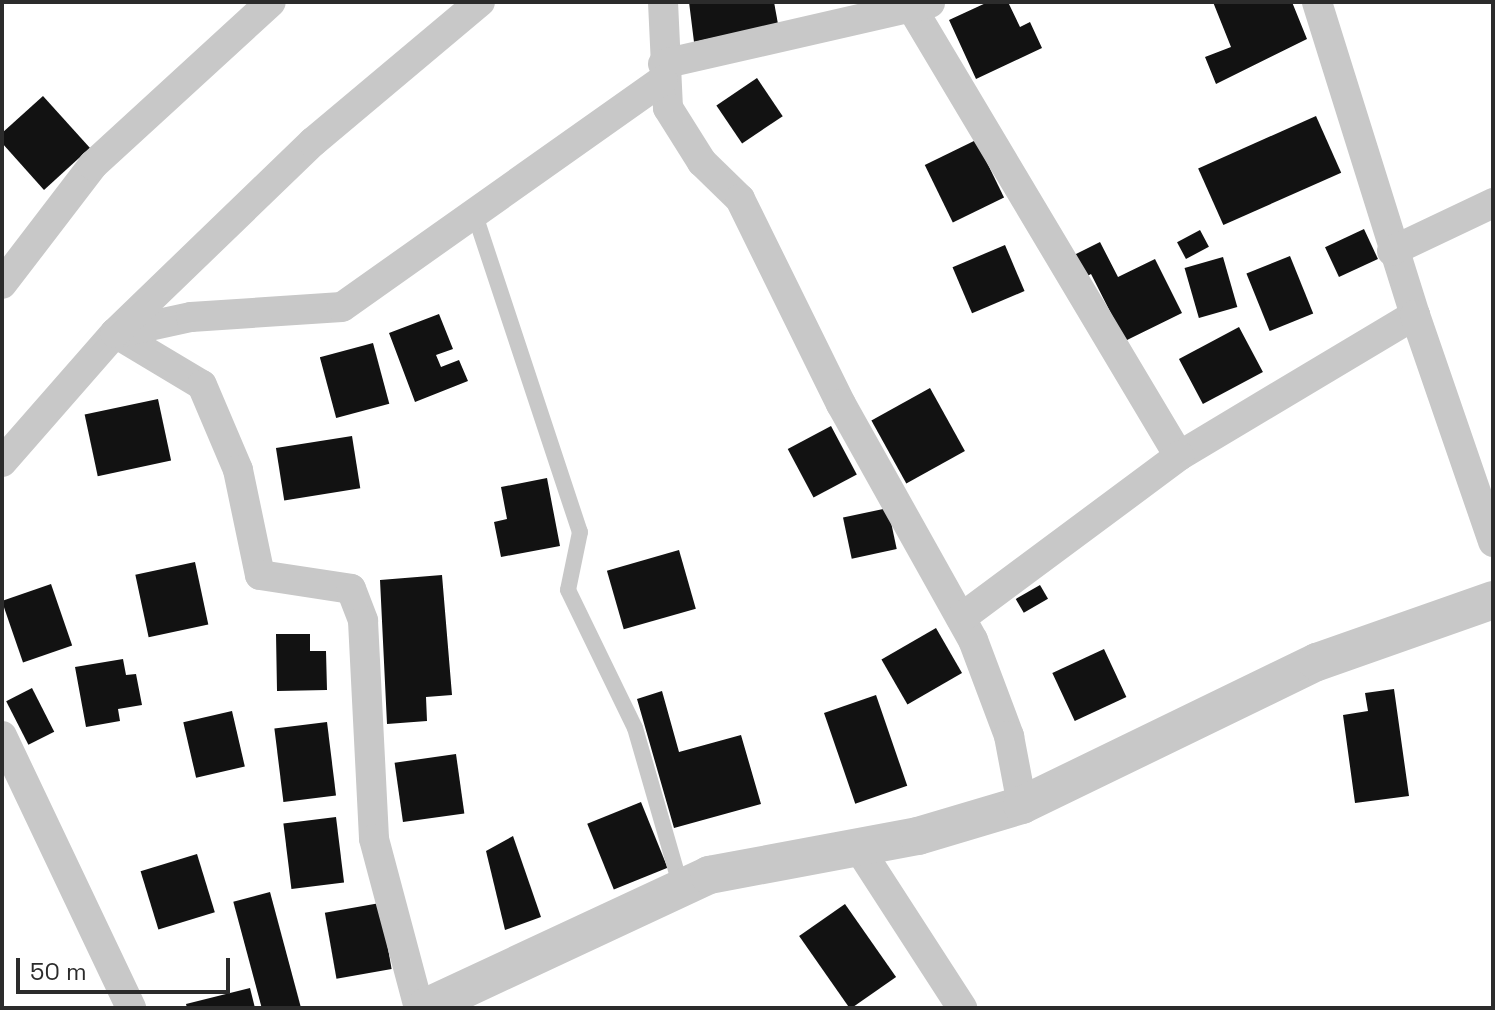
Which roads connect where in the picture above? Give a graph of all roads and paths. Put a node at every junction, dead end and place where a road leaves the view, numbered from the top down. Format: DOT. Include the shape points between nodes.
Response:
graph roads {
  1 [pos="271,2"];
  2 [pos="480,2"];
  3 [pos="663,2"];
  4 [pos="1317,2"];
  5 [pos="922,6"];
  6 [pos="663,72"];
  7 [pos="1493,203"];
  8 [pos="475,215"];
  9 [pos="1392,251"];
  10 [pos="2,284"];
  11 [pos="1415,315"];
  12 [pos="115,333"];
  13 [pos="1179,456"];
  14 [pos="2,462"];
  15 [pos="1493,542"];
  16 [pos="1493,600"];
  17 [pos="961,618"];
  18 [pos="2,736"];
  19 [pos="1022,805"];
  20 [pos="858,847"];
  21 [pos="681,887"];
  22 [pos="131,1008"];
  23 [pos="421,1008"];
  24 [pos="962,1008"];
  1 -- 10 [label="street" via="93,165"];
  2 -- 12 [label="street" via="313,142"];
  3 -- 6 [label="street"];
  4 -- 9 [label="street"];
  5 -- 6 [label="street"];
  5 -- 13 [label="street"];
  6 -- 8 [label="street"];
  6 -- 17 [label="street" via="682,135 740,199 786,281 841,404"];
  7 -- 9 [label="street"];
  8 -- 12 [label="street" via="342,307 191,317"];
  8 -- 21 [label="lane" via="580,532 568,590 635,728"];
  9 -- 11 [label="street"];
  11 -- 13 [label="street"];
  11 -- 15 [label="street"];
  12 -- 14 [label="street"];
  12 -- 23 [label="street" via="202,385 238,470 260,575 351,589 363,621 374,839"];
  13 -- 17 [label="street"];
  16 -- 19 [label="street" via="1317,662"];
  17 -- 19 [label="street" via="1009,736"];
  18 -- 22 [label="street"];
  19 -- 20 [label="street"];
  20 -- 21 [label="street"];
  20 -- 24 [label="street"];
  21 -- 23 [label="street"];
}
